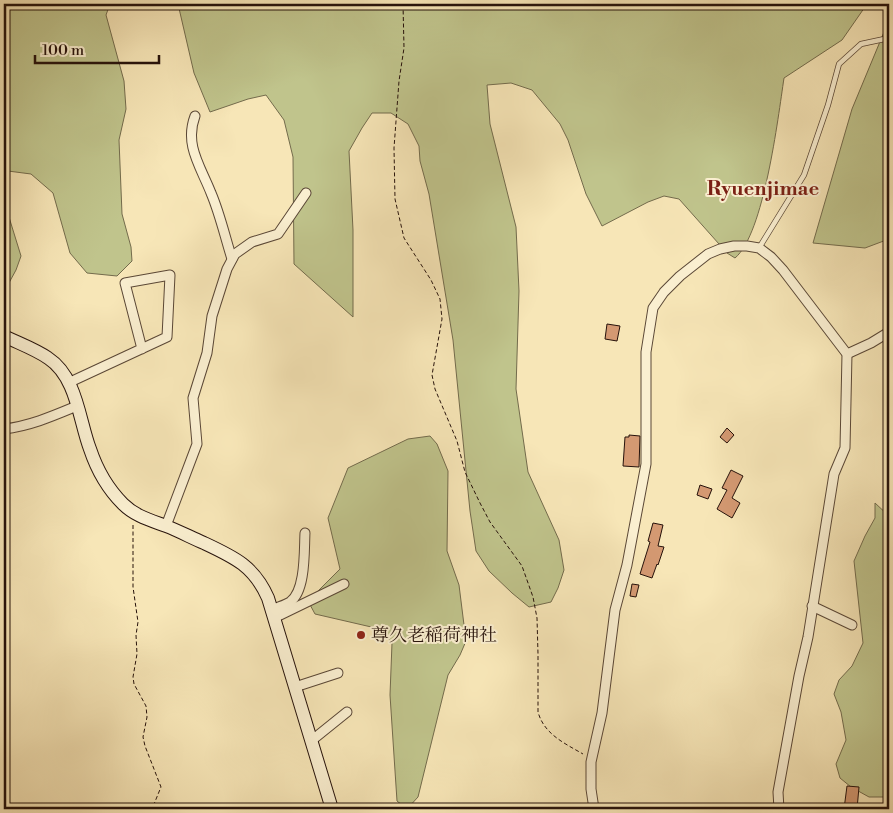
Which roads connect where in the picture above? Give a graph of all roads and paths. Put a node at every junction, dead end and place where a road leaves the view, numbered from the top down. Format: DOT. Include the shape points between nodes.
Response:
graph roads {
  1 [pos="403,4"];
  2 [pos="889,38"];
  3 [pos="195,116"];
  4 [pos="306,193"];
  5 [pos="758,248"];
  6 [pos="232,259"];
  7 [pos="889,332"];
  8 [pos="4,336"];
  9 [pos="142,349"];
  10 [pos="847,354"];
  11 [pos="68,383"];
  12 [pos="78,406"];
  13 [pos="4,429"];
  14 [pos="133,512"];
  15 [pos="166,526"];
  16 [pos="305,533"];
  17 [pos="344,584"];
  18 [pos="812,606"];
  19 [pos="273,614"];
  20 [pos="852,625"];
  21 [pos="338,673"];
  22 [pos="295,687"];
  23 [pos="347,712"];
  24 [pos="311,741"];
  25 [pos="591,762"];
  26 [pos="152,809"];
  27 [pos="332,809"];
  28 [pos="594,809"];
  29 [pos="779,809"];
  1 -- 25 [label="path" via="404,48 394,148 395,199 404,238 440,299 442,319 432,375 435,388 480,504 522,566 533,597 540,720 551,734"];
  2 -- 5 [label="lane" via="862,44 839,64 804,175"];
  3 -- 6 [label="street" via="191,128 192,146 212,193"];
  4 -- 6 [label="street" via="278,234 252,242 234,254"];
  5 -- 10 [label="street" via="783,270"];
  5 -- 25 [label="street" via="734,246 708,254 680,276 653,308 646,352 646,464 615,610 602,713"];
  6 -- 15 [label="street" via="212,316 207,353 193,398 197,444"];
  7 -- 10 [label="street"];
  8 -- 11 [label="street" via="48,358"];
  9 -- 9 [label="street" via="167,338 170,275 125,283"];
  9 -- 11 [label="street"];
  10 -- 18 [label="street" via="845,448 834,474"];
  11 -- 12 [label="street"];
  12 -- 13 [label="street" via="42,421"];
  12 -- 14 [label="street" via="89,449 106,486"];
  14 -- 15 [label="street"];
  14 -- 26 [label="path" via="133,587 138,622 133,677 146,706 143,737 161,787"];
  15 -- 19 [label="street" via="236,558 263,586"];
  16 -- 19 [label="street" via="301,584 291,601"];
  17 -- 19 [label="street"];
  18 -- 20 [label="street"];
  18 -- 29 [label="street" via="778,792"];
  19 -- 22 [label="street"];
  21 -- 22 [label="street"];
  22 -- 24 [label="street"];
  23 -- 24 [label="street"];
  24 -- 27 [label="street"];
  25 -- 28 [label="street"];
}
